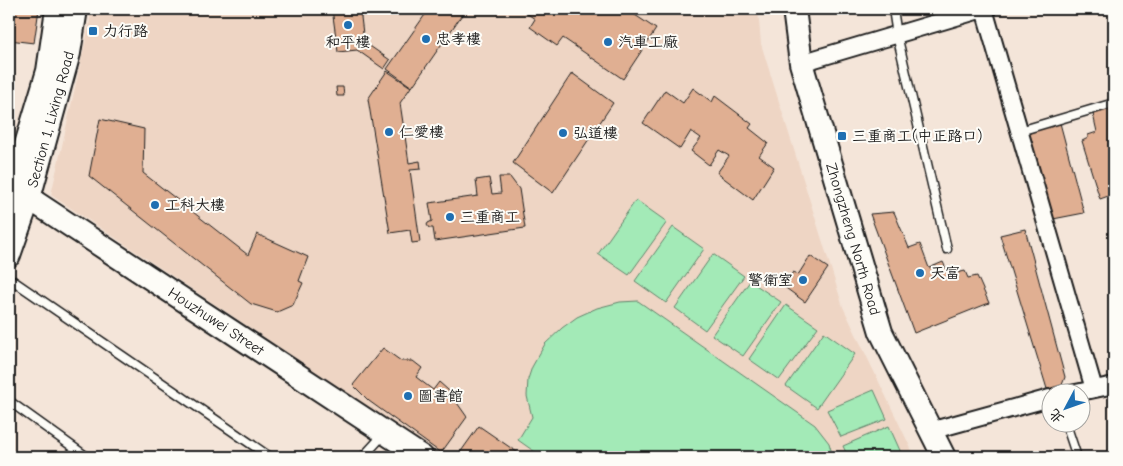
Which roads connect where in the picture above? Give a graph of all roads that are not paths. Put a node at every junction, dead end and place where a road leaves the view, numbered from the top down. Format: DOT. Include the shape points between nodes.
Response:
graph roads {
  1 [pos="57,9"];
  2 [pos="76,9"];
  3 [pos="794,9"];
  4 [pos="893,9"];
  5 [pos="984,9"];
  6 [pos="897,34"];
  7 [pos="801,63"];
  8 [pos="1114,103"];
  9 [pos="1020,131"];
  10 [pos="15,193"];
  11 [pos="947,249"];
  12 [pos="9,255"];
  13 [pos="9,278"];
  14 [pos="1114,386"];
  15 [pos="1094,389"];
  16 [pos="1090,390"];
  17 [pos="9,401"];
  18 [pos="1040,401"];
  19 [pos="930,431"];
  20 [pos="386,433"];
  21 [pos="1069,434"];
  22 [pos="87,457"];
  23 [pos="270,457"];
  24 [pos="363,457"];
  25 [pos="422,457"];
  26 [pos="944,457"];
  27 [pos="1077,457"];
  1 -- 10 [label="street, Section 1, Lixing Road" via="48,70"];
  2 -- 10 [label="street, Section 1, Lixing Road" via="69,53"];
  3 -- 7 [label="street, Zhongzheng North Road"];
  4 -- 6 [label="lane"];
  5 -- 6 [label="street"];
  5 -- 9 [label="street"];
  6 -- 7 [label="street"];
  6 -- 11 [label="lane"];
  7 -- 19 [label="street, Zhongzheng North Road" via="881,332"];
  8 -- 9 [label="lane"];
  9 -- 15 [label="street"];
  10 -- 12 [label="street, Section 1, Lixing Road"];
  10 -- 20 [label="street, Houzhuwei Street"];
  13 -- 23 [label="lane"];
  14 -- 15 [label="street"];
  15 -- 16 [label="street"];
  17 -- 22 [label="lane"];
  18 -- 19 [label="street"];
  19 -- 26 [label="street, Zhongzheng North Road"];
  20 -- 24 [label="lane"];
  20 -- 25 [label="street, Houzhuwei Street"];
  21 -- 27 [label="lane"];
}
